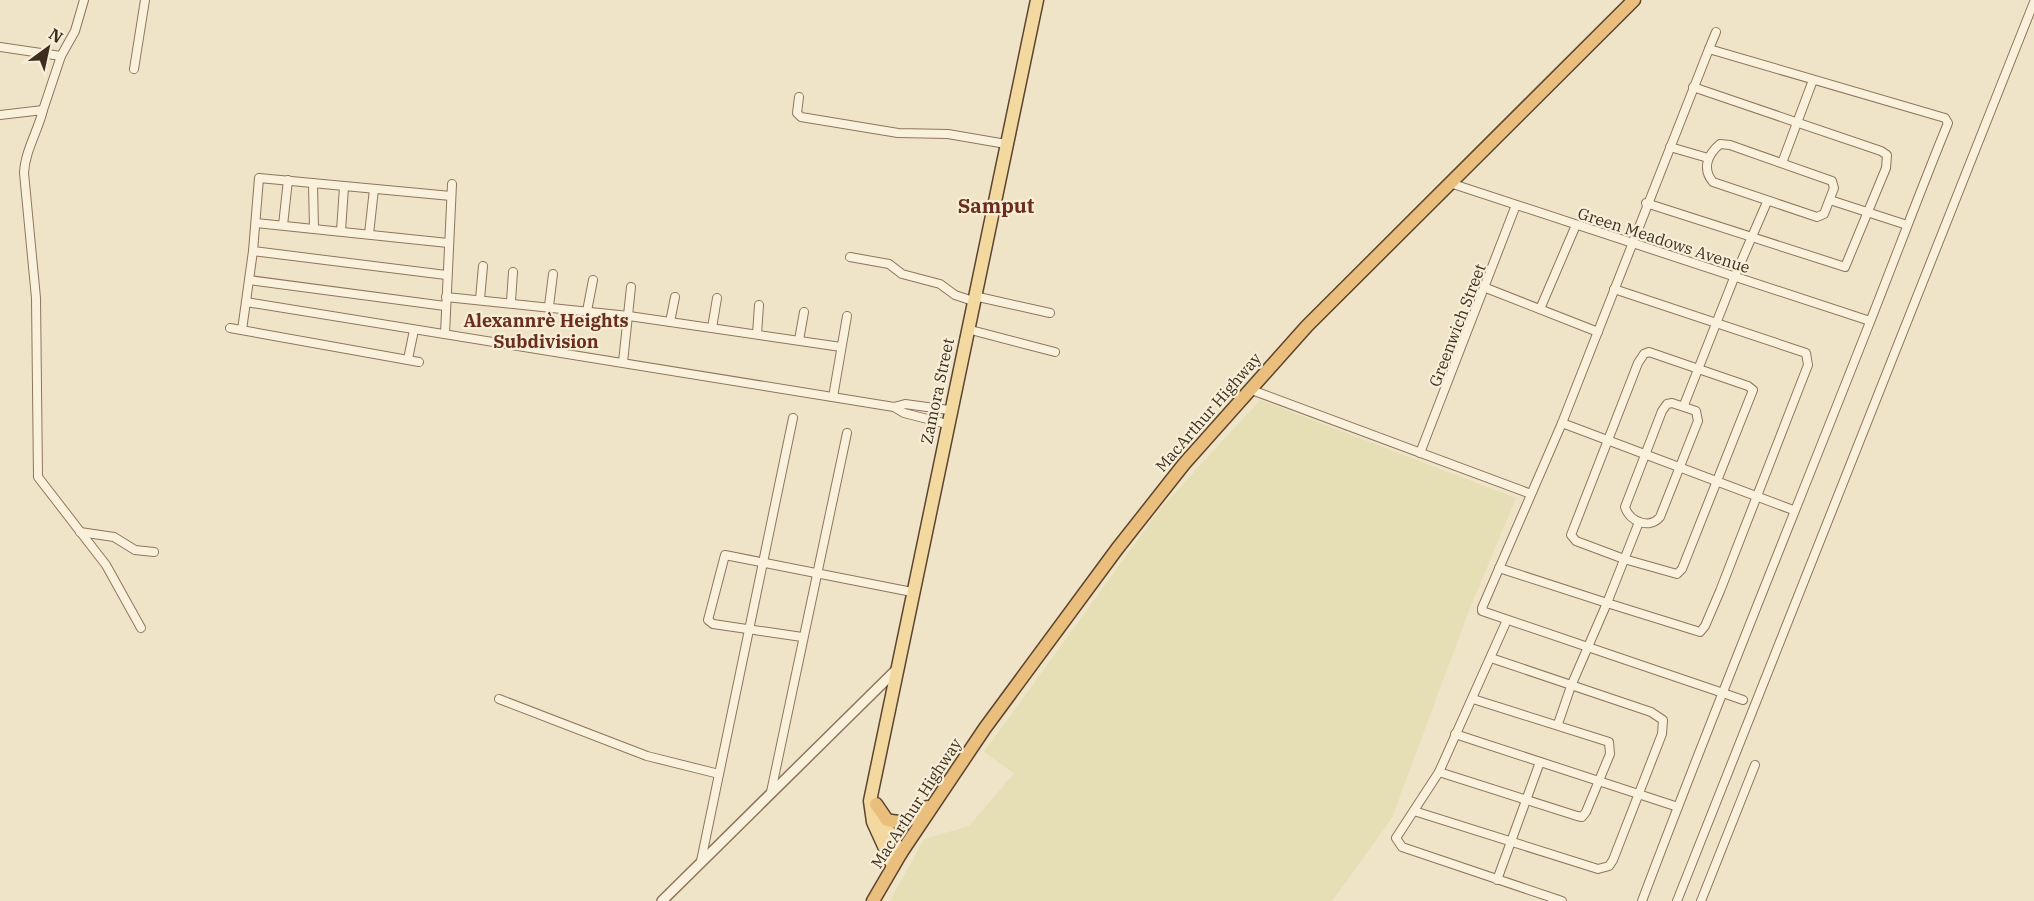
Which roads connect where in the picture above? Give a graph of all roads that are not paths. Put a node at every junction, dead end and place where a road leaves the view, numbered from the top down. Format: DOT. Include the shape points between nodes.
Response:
graph roads {
  1 [pos="84,0"];
  2 [pos="144,0"];
  3 [pos="1037,0"];
  4 [pos="1634,0"];
  5 [pos="2034,2"];
  6 [pos="1716,32"];
  7 [pos="0,47"];
  8 [pos="1709,49"];
  9 [pos="61,56"];
  10 [pos="134,69"];
  11 [pos="1812,80"];
  12 [pos="1693,87"];
  13 [pos="799,97"];
  14 [pos="43,110"];
  15 [pos="0,116"];
  16 [pos="1796,123"];
  17 [pos="1006,144"];
  18 [pos="1670,147"];
  19 [pos="1708,158"];
  20 [pos="1782,163"];
  21 [pos="288,180"];
  22 [pos="313,183"];
  23 [pos="1450,183"];
  24 [pos="452,184"];
  25 [pos="344,187"];
  26 [pos="374,189"];
  27 [pos="451,196"];
  28 [pos="1830,200"];
  29 [pos="1767,202"];
  30 [pos="1646,203"];
  31 [pos="1516,206"];
  32 [pos="1868,213"];
  33 [pos="256,223"];
  34 [pos="283,225"];
  35 [pos="1576,225"];
  36 [pos="1906,225"];
  37 [pos="314,229"];
  38 [pos="341,231"];
  39 [pos="369,234"];
  40 [pos="1752,238"];
  41 [pos="448,243"];
  42 [pos="1631,243"];
  43 [pos="253,251"];
  44 [pos="850,257"];
  45 [pos="483,266"];
  46 [pos="513,272"];
  47 [pos="553,274"];
  48 [pos="446,275"];
  49 [pos="1734,278"];
  50 [pos="249,280"];
  51 [pos="592,280"];
  52 [pos="631,287"];
  53 [pos="1486,288"];
  54 [pos="1614,289"];
  55 [pos="446,297"];
  56 [pos="675,297"];
  57 [pos="717,298"];
  58 [pos="973,298"];
  59 [pos="480,299"];
  60 [pos="511,301"];
  61 [pos="246,302"];
  62 [pos="759,305"];
  63 [pos="445,306"];
  64 [pos="549,306"];
  65 [pos="1540,309"];
  66 [pos="587,311"];
  67 [pos="804,312"];
  68 [pos="1050,313"];
  69 [pos="629,316"];
  70 [pos="847,316"];
  71 [pos="1870,321"];
  72 [pos="670,322"];
  73 [pos="1716,322"];
  74 [pos="230,328"];
  75 [pos="712,328"];
  76 [pos="967,329"];
  77 [pos="242,330"];
  78 [pos="414,330"];
  79 [pos="1598,332"];
  80 [pos="445,334"];
  81 [pos="757,334"];
  82 [pos="799,340"];
  83 [pos="841,347"];
  84 [pos="1056,352"];
  85 [pos="408,359"];
  86 [pos="419,362"];
  87 [pos="623,362"];
  88 [pos="1699,368"];
  89 [pos="1248,389"];
  90 [pos="833,397"];
  91 [pos="1684,405"];
  92 [pos="894,407"];
  93 [pos="933,408"];
  94 [pos="949,410"];
  95 [pos="793,418"];
  96 [pos="931,420"];
  97 [pos="1562,423"];
  98 [pos="946,424"];
  99 [pos="848,433"];
  100 [pos="1606,439"];
  101 [pos="1420,453"];
  102 [pos="1645,454"];
  103 [pos="1680,467"];
  104 [pos="1719,482"];
  105 [pos="1531,494"];
  106 [pos="1756,496"];
  107 [pos="1793,510"];
  108 [pos="1639,522"];
  109 [pos="80,532"];
  110 [pos="154,552"];
  111 [pos="1624,559"];
  112 [pos="763,562"];
  113 [pos="1499,568"];
  114 [pos="817,572"];
  115 [pos="912,592"];
  116 [pos="1607,603"];
  117 [pos="1507,620"];
  118 [pos="141,628"];
  119 [pos="749,630"];
  120 [pos="802,637"];
  121 [pos="1588,647"];
  122 [pos="1491,658"];
  123 [pos="897,669"];
  124 [pos="1571,686"];
  125 [pos="1723,693"];
  126 [pos="499,699"];
  127 [pos="1473,699"];
  128 [pos="1743,700"];
  129 [pos="1558,724"];
  130 [pos="1455,734"];
  131 [pos="1540,762"];
  132 [pos="1755,765"];
  133 [pos="1439,772"];
  134 [pos="719,774"];
  135 [pos="1599,781"];
  136 [pos="943,791"];
  137 [pos="771,792"];
  138 [pos="1638,792"];
  139 [pos="1527,801"];
  140 [pos="873,806"];
  141 [pos="1678,807"];
  142 [pos="1414,811"];
  143 [pos="1513,841"];
  144 [pos="901,853"];
  145 [pos="701,861"];
  146 [pos="893,866"];
  147 [pos="1497,880"];
  148 [pos="662,901"];
  149 [pos="873,901"];
  150 [pos="1562,901"];
  151 [pos="1642,901"];
  152 [pos="1677,901"];
  153 [pos="1701,901"];
  1 -- 9 [label="street" via="75,31"];
  2 -- 10 [label="street"];
  3 -- 17 [label="main road, Zamora Street"];
  4 -- 23 [label="highway, MacArthur Highway"];
  5 -- 152 [label="street"];
  6 -- 8 [label="street"];
  7 -- 9 [label="street"];
  8 -- 11 [label="street"];
  8 -- 12 [label="street"];
  9 -- 14 [label="street"];
  11 -- 16 [label="street"];
  11 -- 36 [label="street" via="1948,120"];
  12 -- 16 [label="street"];
  12 -- 18 [label="street"];
  13 -- 17 [label="street" via="797,112 801,117 898,133 948,134"];
  14 -- 15 [label="street"];
  14 -- 109 [label="street" via="24,173 36,298 36,469 42,485"];
  16 -- 20 [label="street"];
  16 -- 32 [label="street" via="1887,155 1886,168"];
  17 -- 58 [label="main road, Zamora Street"];
  18 -- 19 [label="street"];
  18 -- 30 [label="street"];
  19 -- 20 [label="street" via="1720,144"];
  19 -- 29 [label="street" via="1708,176 1713,182"];
  20 -- 28 [label="street" via="1832,182"];
  21 -- 22 [label="street"];
  21 -- 33 [label="street" via="259,178"];
  21 -- 34 [label="street"];
  22 -- 25 [label="street"];
  22 -- 37 [label="street"];
  23 -- 31 [label="street, Green Meadows Avenue"];
  23 -- 89 [label="highway, MacArthur Highway"];
  24 -- 27 [label="street"];
  25 -- 26 [label="street"];
  25 -- 38 [label="street"];
  26 -- 27 [label="street"];
  26 -- 39 [label="street"];
  27 -- 41 [label="street"];
  28 -- 29 [label="street" via="1821,217"];
  28 -- 32 [label="street"];
  29 -- 40 [label="street"];
  30 -- 40 [label="street"];
  30 -- 42 [label="street"];
  31 -- 35 [label="street, Green Meadows Avenue"];
  31 -- 53 [label="street, Greenwich Street"];
  32 -- 36 [label="street"];
  32 -- 40 [label="street" via="1845,267"];
  33 -- 34 [label="street"];
  33 -- 43 [label="street"];
  34 -- 37 [label="street"];
  35 -- 42 [label="street, Green Meadows Avenue"];
  35 -- 65 [label="street"];
  36 -- 71 [label="street"];
  37 -- 38 [label="street"];
  38 -- 39 [label="street"];
  39 -- 41 [label="street"];
  40 -- 49 [label="street"];
  41 -- 48 [label="street"];
  42 -- 49 [label="street, Green Meadows Avenue"];
  42 -- 54 [label="street"];
  43 -- 48 [label="street"];
  43 -- 50 [label="street"];
  44 -- 58 [label="street" via="889,264 902,274"];
  45 -- 59 [label="street"];
  46 -- 60 [label="street"];
  47 -- 64 [label="street"];
  48 -- 55 [label="street"];
  49 -- 71 [label="street, Green Meadows Avenue"];
  49 -- 73 [label="street"];
  50 -- 61 [label="street"];
  50 -- 63 [label="street"];
  51 -- 66 [label="street"];
  52 -- 69 [label="street"];
  53 -- 65 [label="street"];
  53 -- 101 [label="street, Greenwich Street"];
  54 -- 73 [label="street"];
  54 -- 79 [label="street"];
  55 -- 59 [label="street"];
  55 -- 63 [label="street"];
  56 -- 72 [label="street"];
  57 -- 75 [label="street"];
  58 -- 68 [label="street"];
  58 -- 76 [label="main road, Zamora Street"];
  59 -- 60 [label="street"];
  60 -- 64 [label="street"];
  61 -- 77 [label="street"];
  61 -- 78 [label="street"];
  62 -- 81 [label="street"];
  63 -- 80 [label="street"];
  64 -- 66 [label="street"];
  65 -- 79 [label="street"];
  66 -- 69 [label="street"];
  67 -- 82 [label="street"];
  69 -- 72 [label="street"];
  69 -- 87 [label="street"];
  70 -- 83 [label="street"];
  71 -- 107 [label="street"];
  72 -- 75 [label="street"];
  73 -- 88 [label="street"];
  73 -- 106 [label="street" via="1806,353 1808,358"];
  74 -- 77 [label="street"];
  75 -- 81 [label="street"];
  76 -- 84 [label="street"];
  76 -- 94 [label="main road, Zamora Street"];
  77 -- 85 [label="street"];
  78 -- 80 [label="street"];
  78 -- 85 [label="street"];
  79 -- 97 [label="street"];
  80 -- 87 [label="street"];
  81 -- 82 [label="street"];
  82 -- 83 [label="street"];
  83 -- 90 [label="street"];
  85 -- 86 [label="street"];
  87 -- 90 [label="street"];
  88 -- 91 [label="street"];
  88 -- 100 [label="street" via="1654,353 1644,354"];
  88 -- 104 [label="street" via="1754,390"];
  89 -- 101 [label="street"];
  89 -- 136 [label="highway, MacArthur Highway" via="1152,503"];
  90 -- 92 [label="street"];
  91 -- 102 [label="street" via="1665,406"];
  91 -- 103 [label="street" via="1699,417"];
  92 -- 93 [label="street" via="905,404"];
  92 -- 96 [label="street"];
  93 -- 94 [label="street"];
  93 -- 96 [label="street"];
  94 -- 98 [label="main road, Zamora Street"];
  95 -- 112 [label="street"];
  96 -- 98 [label="street"];
  97 -- 100 [label="street"];
  97 -- 105 [label="street"];
  98 -- 115 [label="main road, Zamora Street"];
  99 -- 114 [label="street"];
  100 -- 102 [label="street"];
  100 -- 111 [label="street" via="1571,535 1576,541"];
  101 -- 105 [label="street"];
  102 -- 103 [label="street"];
  102 -- 108 [label="street" via="1624,507"];
  103 -- 104 [label="street"];
  103 -- 108 [label="street" via="1658,520"];
  104 -- 106 [label="street"];
  104 -- 111 [label="street" via="1680,573"];
  105 -- 113 [label="street"];
  106 -- 107 [label="street"];
  106 -- 116 [label="street" via="1706,626 1700,632"];
  107 -- 125 [label="street"];
  108 -- 111 [label="street"];
  109 -- 110 [label="street" via="114,537 135,550"];
  109 -- 118 [label="street" via="112,575"];
  111 -- 116 [label="street"];
  112 -- 114 [label="street"];
  112 -- 119 [label="street"];
  112 -- 119 [label="street" via="725,555 707,618 713,624"];
  113 -- 116 [label="street"];
  113 -- 117 [label="street" via="1482,611"];
  114 -- 115 [label="street"];
  114 -- 120 [label="street"];
  115 -- 123 [label="main road, Zamora Street"];
  116 -- 121 [label="street"];
  117 -- 121 [label="street"];
  117 -- 122 [label="street"];
  119 -- 120 [label="street"];
  119 -- 134 [label="street"];
  120 -- 137 [label="street"];
  121 -- 124 [label="street"];
  121 -- 125 [label="street"];
  122 -- 124 [label="street"];
  122 -- 127 [label="street"];
  123 -- 137 [label="street"];
  123 -- 140 [label="main road, Zamora Street"];
  124 -- 129 [label="street"];
  124 -- 138 [label="street" via="1651,712 1663,720 1662,734"];
  125 -- 128 [label="street"];
  125 -- 141 [label="street"];
  126 -- 134 [label="street" via="647,756"];
  127 -- 129 [label="street"];
  127 -- 130 [label="street"];
  129 -- 135 [label="street" via="1609,742 1610,754"];
  130 -- 131 [label="street"];
  130 -- 133 [label="street"];
  131 -- 135 [label="street"];
  131 -- 139 [label="street"];
  132 -- 153 [label="street"];
  133 -- 139 [label="street"];
  133 -- 142 [label="street"];
  134 -- 145 [label="street"];
  135 -- 138 [label="street"];
  135 -- 139 [label="street" via="1582,817"];
  136 -- 140 [label="highway" via="917,817 905,822 887,820"];
  136 -- 144 [label="highway, MacArthur Highway"];
  137 -- 145 [label="street"];
  138 -- 141 [label="street"];
  138 -- 143 [label="street" via="1613,860 1605,869"];
  139 -- 143 [label="street"];
  140 -- 144 [label="main road, Zamora Street"];
  140 -- 146 [label="main road, Zamora Street" via="877,832"];
  141 -- 151 [label="street"];
  142 -- 143 [label="street"];
  142 -- 147 [label="street" via="1396,837 1402,847"];
  143 -- 147 [label="street"];
  144 -- 146 [label="highway, MacArthur Highway"];
  145 -- 148 [label="street"];
  146 -- 149 [label="highway, MacArthur Highway"];
  147 -- 150 [label="street"];
}
